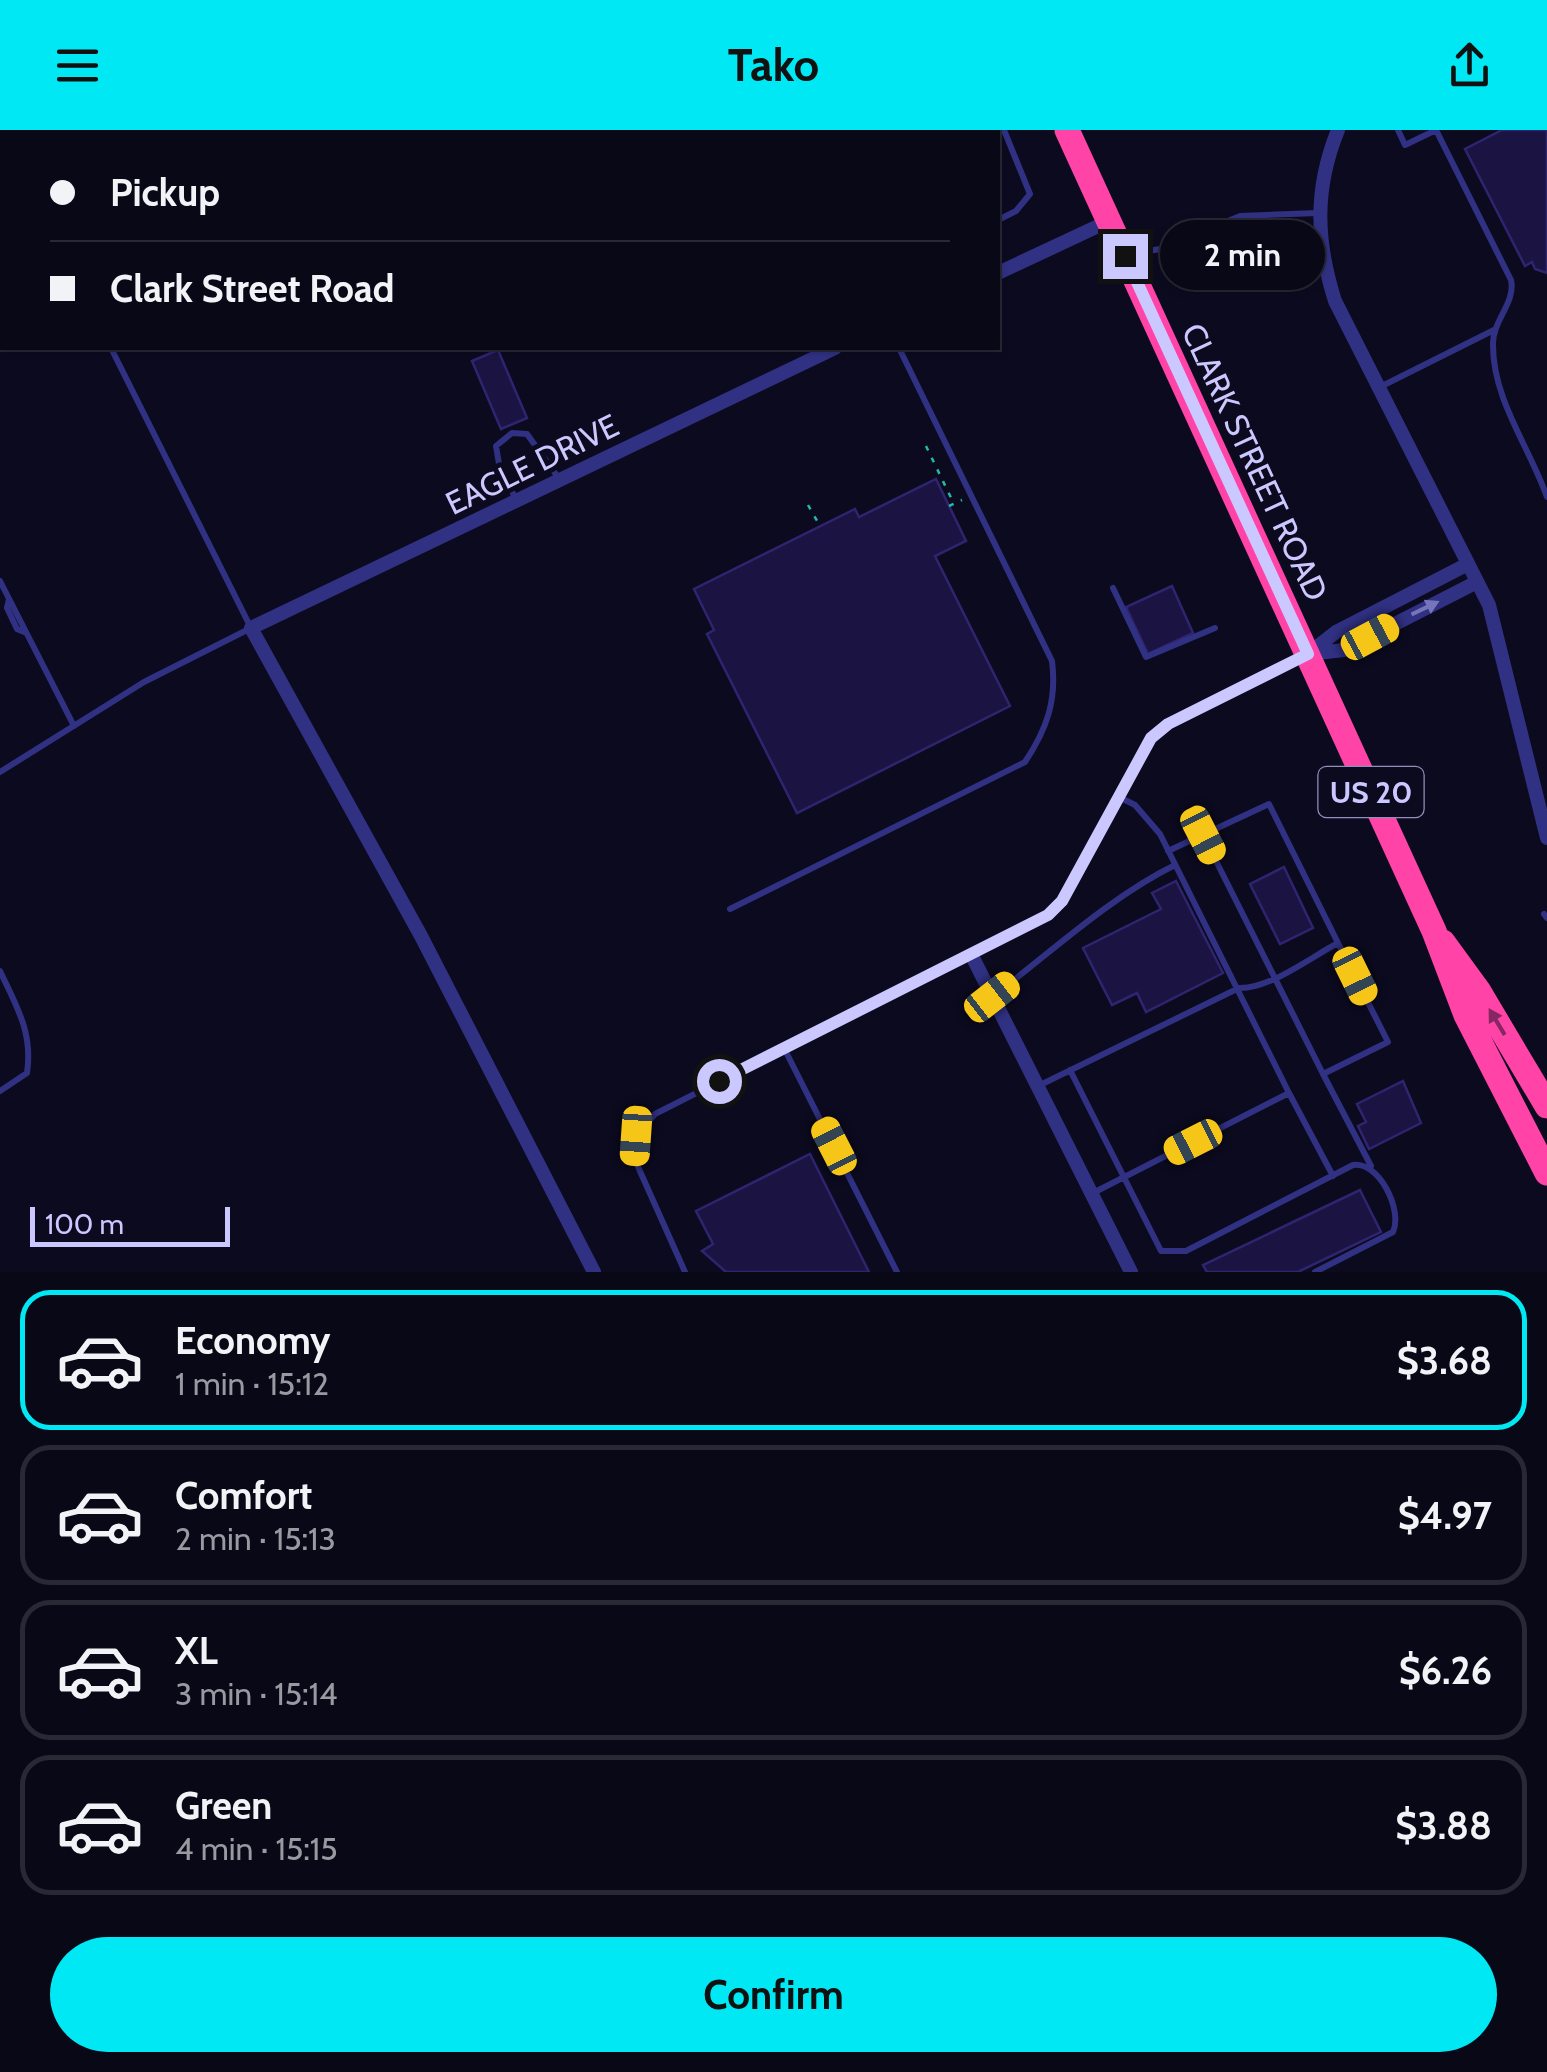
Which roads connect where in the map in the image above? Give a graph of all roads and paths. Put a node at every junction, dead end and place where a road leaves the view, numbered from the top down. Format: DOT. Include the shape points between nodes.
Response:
graph roads {
  1 [pos="1004,130"];
  2 [pos="1067,130"];
  3 [pos="1338,130"];
  4 [pos="1398,130"];
  5 [pos="1435,130"];
  6 [pos="1318,212"];
  7 [pos="1000,219"];
  8 [pos="1109,221"];
  9 [pos="1125,256"];
  10 [pos="1000,272"];
  11 [pos="1495,329"];
  12 [pos="111,350"];
  13 [pos="826,350"];
  14 [pos="900,350"];
  15 [pos="1378,388"];
  16 [pos="926,446"];
  17 [pos="560,481"];
  18 [pos="972,495"];
  19 [pos="1547,497"];
  20 [pos="516,502"];
  21 [pos="808,505"];
  22 [pos="820,526"];
  23 [pos="1468,564"];
  24 [pos="0,581"];
  25 [pos="1477,582"];
  26 [pos="1113,588"];
  27 [pos="251,628"];
  28 [pos="1215,628"];
  29 [pos="1308,654"];
  30 [pos="74,726"];
  31 [pos="0,772"];
  32 [pos="1117,796"];
  33 [pos="1203,835"];
  34 [pos="1547,838"];
  35 [pos="1168,851"];
  36 [pos="1176,865"];
  37 [pos="730,909"];
  38 [pos="1434,931"];
  39 [pos="1338,943"];
  40 [pos="972,956"];
  41 [pos="0,971"];
  42 [pos="1274,976"];
  43 [pos="1239,988"];
  44 [pos="992,997"];
  45 [pos="784,1048"];
  46 [pos="1070,1070"];
  47 [pos="1324,1074"];
  48 [pos="1036,1087"];
  49 [pos="0,1091"];
  50 [pos="1289,1093"];
  51 [pos="1547,1106"];
  52 [pos="1372,1170"];
  53 [pos="1547,1173"];
  54 [pos="1333,1176"];
  55 [pos="1124,1177"];
  56 [pos="1090,1195"];
  57 [pos="594,1272"];
  58 [pos="685,1272"];
  59 [pos="897,1272"];
  60 [pos="1131,1272"];
  61 [pos="1315,1272"];
  1 -- 7 [label="lane" via="1030,194"];
  2 -- 8 [label="highway, CLARK STREET ROAD / US 20"];
  3 -- 6 [label="street"];
  4 -- 5 [label="lane" via="1405,145"];
  5 -- 11 [label="lane" via="1511,280 1514,292"];
  6 -- 9 [label="lane" via="1240,216"];
  6 -- 15 [label="street" via="1335,302"];
  8 -- 9 [label="highway, CLARK STREET ROAD / US 20"];
  8 -- 10 [label="street"];
  9 -- 29 [label="highway, CLARK STREET ROAD / US 20"];
  11 -- 15 [label="lane"];
  11 -- 19 [label="lane" via="1495,384"];
  12 -- 27 [label="lane"];
  13 -- 17 [label="street, EAGLE DRIVE"];
  14 -- 18 [label="lane"];
  15 -- 23 [label="street"];
  16 -- 18 [label="path" via="952,505"];
  17 -- 20 [label="street, EAGLE DRIVE"];
  17 -- 20 [label="lane" via="527,434 512,433 496,446"];
  18 -- 37 [label="lane" via="1052,661 1056,691 1042,737 1025,762"];
  20 -- 27 [label="street, EAGLE DRIVE"];
  21 -- 22 [label="path"];
  23 -- 25 [label="street"];
  23 -- 29 [label="street" via="1336,632"];
  24 -- 30 [label="lane" via="17,629"];
  29 -- 25 [label="street, one-way" via="1344,650"];
  25 -- 34 [label="street" via="1498,632"];
  26 -- 28 [label="lane" via="1146,657"];
  27 -- 30 [label="lane"];
  27 -- 57 [label="street" via="421,936"];
  29 -- 32 [label="lane" via="1168,724 1138,757"];
  29 -- 38 [label="highway, CLARK STREET ROAD / US 20"];
  30 -- 31 [label="lane"];
  32 -- 35 [label="lane" via="1148,818"];
  32 -- 40 [label="lane" via="1062,901 1030,927"];
  33 -- 35 [label="lane"];
  33 -- 39 [label="lane" via="1270,804"];
  33 -- 42 [label="lane"];
  35 -- 36 [label="lane"];
  36 -- 43 [label="lane"];
  36 -- 44 [label="lane" via="1118,896"];
  51 -- 38 [label="highway, CLARK STREET ROAD / US 20, one-way"];
  38 -- 53 [label="highway, CLARK STREET ROAD / US 20" via="1466,1015"];
  39 -- 42 [label="lane"];
  39 -- 47 [label="lane" via="1388,1042"];
  40 -- 44 [label="street"];
  40 -- 45 [label="lane"];
  41 -- 49 [label="lane" via="27,1026 30,1053 27,1073"];
  42 -- 43 [label="lane"];
  42 -- 47 [label="lane"];
  43 -- 46 [label="lane"];
  43 -- 50 [label="lane"];
  44 -- 48 [label="street"];
  45 -- 58 [label="lane" via="654,1114 636,1136 635,1160"];
  45 -- 59 [label="lane"];
  46 -- 48 [label="lane"];
  46 -- 55 [label="lane"];
  47 -- 52 [label="lane"];
  48 -- 56 [label="street"];
  50 -- 54 [label="lane"];
  50 -- 55 [label="lane"];
  52 -- 54 [label="lane" via="1362,1164"];
  52 -- 61 [label="lane" via="1397,1214 1393,1232"];
  54 -- 55 [label="lane" via="1177,1254 1161,1251"];
  55 -- 56 [label="lane"];
  56 -- 60 [label="street"];
}
